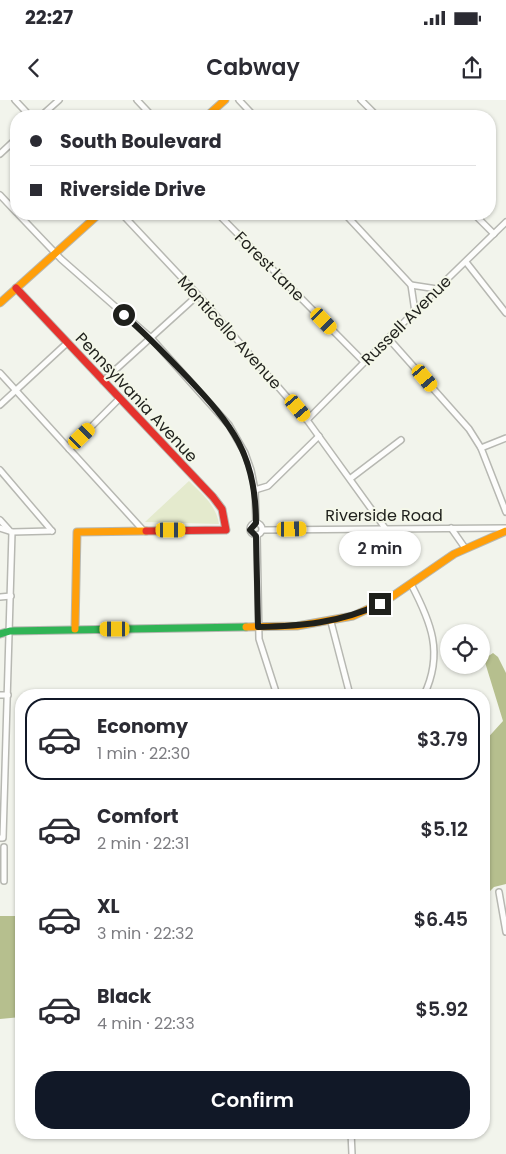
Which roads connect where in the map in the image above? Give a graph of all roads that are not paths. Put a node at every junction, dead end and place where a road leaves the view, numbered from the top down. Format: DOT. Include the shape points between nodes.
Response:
graph roads {
  1 [pos="15,100"];
  2 [pos="59,100"];
  3 [pos="137,100"];
  4 [pos="225,100"];
  5 [pos="239,100"];
  6 [pos="361,100"];
  7 [pos="24,110"];
  8 [pos="48,110"];
  9 [pos="146,110"];
  10 [pos="214,110"];
  11 [pos="248,110"];
  12 [pos="371,110"];
  13 [pos="10,145"];
  14 [pos="0,154"];
  15 [pos="0,194"];
  16 [pos="10,205"];
  17 [pos="24,220"];
  18 [pos="92,220"];
  19 [pos="128,220"];
  20 [pos="224,220"];
  21 [pos="351,220"];
  22 [pos="480,220"];
  23 [pos="506,222"];
  24 [pos="494,234"];
  25 [pos="56,253"];
  26 [pos="466,262"];
  27 [pos="411,285"];
  28 [pos="16,288"];
  29 [pos="436,289"];
  30 [pos="198,295"];
  31 [pos="0,303"];
  32 [pos="415,312"];
  33 [pos="506,313"];
  34 [pos="151,338"];
  35 [pos="389,339"];
  36 [pos="67,343"];
  37 [pos="364,362"];
  38 [pos="0,372"];
  39 [pos="103,381"];
  40 [pos="16,391"];
  41 [pos="120,398"];
  42 [pos="0,405"];
  43 [pos="308,420"];
  44 [pos="319,436"];
  45 [pos="506,438"];
  46 [pos="401,440"];
  47 [pos="481,448"];
  48 [pos="69,449"];
  49 [pos="0,470"];
  50 [pos="351,478"];
  51 [pos="255,490"];
  52 [pos="506,512"];
  53 [pos="0,520"];
  54 [pos="256,523"];
  55 [pos="0,528"];
  56 [pos="384,528"];
  57 [pos="451,528"];
  58 [pos="142,529"];
  59 [pos="506,529"];
  60 [pos="263,530"];
  61 [pos="12,532"];
  62 [pos="256,536"];
  63 [pos="465,548"];
  64 [pos="411,584"];
  65 [pos="11,596"];
  66 [pos="0,597"];
  67 [pos="332,622"];
  68 [pos="258,627"];
  69 [pos="75,629"];
  70 [pos="10,632"];
  71 [pos="0,634"];
  72 [pos="275,689"];
  73 [pos="349,689"];
  74 [pos="426,689"];
  75 [pos="8,694"];
  76 [pos="0,695"];
  77 [pos="2,838"];
  78 [pos="4,847"];
  79 [pos="4,881"];
  80 [pos="499,892"];
  81 [pos="506,932"];
  82 [pos="351,1139"];
  83 [pos="352,1154"];
  1 -- 7 [label="street"];
  2 -- 8 [label="street"];
  3 -- 9 [label="street"];
  4 -- 10 [label="street"];
  5 -- 11 [label="street"];
  6 -- 12 [label="street"];
  13 -- 14 [label="street"];
  15 -- 16 [label="street"];
  17 -- 25 [label="street"];
  18 -- 25 [label="street"];
  19 -- 30 [label="street, Monticello Avenue"];
  20 -- 37 [label="street, Forest Lane"];
  21 -- 27 [label="street"];
  22 -- 24 [label="street"];
  23 -- 24 [label="street, Russell Avenue"];
  24 -- 26 [label="street, Russell Avenue"];
  25 -- 28 [label="street"];
  25 -- 34 [label="street"];
  26 -- 29 [label="street, Russell Avenue"];
  26 -- 33 [label="street"];
  27 -- 29 [label="street"];
  27 -- 32 [label="street"];
  28 -- 31 [label="street"];
  28 -- 36 [label="street, Pennsylvania Avenue"];
  29 -- 32 [label="street, Russell Avenue"];
  30 -- 34 [label="street"];
  30 -- 43 [label="street, Monticello Avenue"];
  32 -- 35 [label="street, Russell Avenue"];
  34 -- 39 [label="street"];
  34 -- 51 [label="street" via="229,425 245,453"];
  35 -- 37 [label="street, Russell Avenue"];
  35 -- 47 [label="street"];
  36 -- 39 [label="street, Pennsylvania Avenue"];
  36 -- 40 [label="street"];
  37 -- 43 [label="street, Russell Avenue"];
  38 -- 40 [label="street"];
  39 -- 41 [label="street, Pennsylvania Avenue"];
  40 -- 42 [label="street"];
  40 -- 48 [label="street"];
  41 -- 48 [label="street"];
  41 -- 58 [label="street, Pennsylvania Avenue" via="218,503 226,530"];
  43 -- 44 [label="street, Monticello Avenue"];
  44 -- 50 [label="street, Monticello Avenue"];
  44 -- 51 [label="street" via="268,486"];
  45 -- 47 [label="street"];
  46 -- 50 [label="street"];
  47 -- 52 [label="street"];
  48 -- 58 [label="street"];
  49 -- 61 [label="street" via="52,531"];
  50 -- 56 [label="street, Monticello Avenue"];
  51 -- 54 [label="street"];
  53 -- 61 [label="street"];
  54 -- 60 [label="street"];
  54 -- 62 [label="street" via="250,530"];
  55 -- 61 [label="street"];
  56 -- 57 [label="street, Riverside Road"];
  56 -- 60 [label="street, Riverside Road"];
  57 -- 59 [label="street, Riverside Road"];
  57 -- 63 [label="street"];
  58 -- 69 [label="street" via="77,532"];
  59 -- 63 [label="street"];
  60 -- 62 [label="street"];
  61 -- 65 [label="street"];
  62 -- 68 [label="street"];
  63 -- 64 [label="street"];
  64 -- 67 [label="street" via="396,596 363,612"];
  64 -- 74 [label="street" via="428,616 434,647 433,667"];
  65 -- 66 [label="street"];
  65 -- 70 [label="street"];
  67 -- 68 [label="street"];
  67 -- 73 [label="street"];
  68 -- 69 [label="street"];
  68 -- 72 [label="street"];
  69 -- 70 [label="street"];
  70 -- 71 [label="street"];
  70 -- 75 [label="street"];
  75 -- 76 [label="street"];
  75 -- 77 [label="street"];
  78 -- 79 [label="street"];
  80 -- 81 [label="street"];
  82 -- 83 [label="street"];
}
